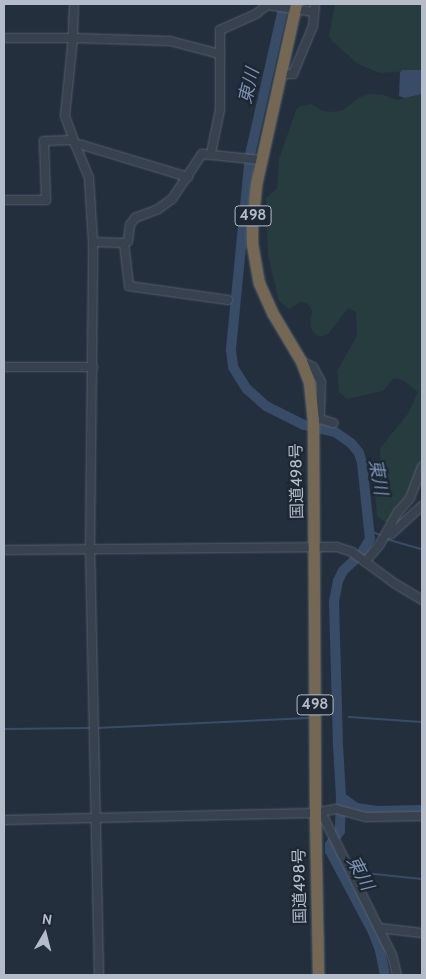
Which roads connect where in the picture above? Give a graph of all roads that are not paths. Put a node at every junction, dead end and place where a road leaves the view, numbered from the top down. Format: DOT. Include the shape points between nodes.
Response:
graph roads {
  1 [pos="74,4"];
  2 [pos="315,4"];
  3 [pos="293,7"];
  4 [pos="314,12"];
  5 [pos="4,38"];
  6 [pos="73,38"];
  7 [pos="220,54"];
  8 [pos="280,74"];
  9 [pos="74,142"];
  10 [pos="211,153"];
  11 [pos="258,160"];
  12 [pos="188,177"];
  13 [pos="4,200"];
  14 [pos="93,242"];
  15 [pos="124,243"];
  16 [pos="228,300"];
  17 [pos="4,367"];
  18 [pos="92,367"];
  19 [pos="316,419"];
  20 [pos="333,422"];
  21 [pos="422,466"];
  22 [pos="422,506"];
  23 [pos="387,533"];
  24 [pos="314,548"];
  25 [pos="90,549"];
  26 [pos="4,550"];
  27 [pos="364,561"];
  28 [pos="422,600"];
  29 [pos="318,812"];
  30 [pos="422,816"];
  31 [pos="96,817"];
  32 [pos="4,820"];
  33 [pos="379,928"];
  34 [pos="422,933"];
  35 [pos="99,975"];
  36 [pos="318,975"];
  37 [pos="396,975"];
  1 -- 6 [label="street"];
  2 -- 4 [label="street"];
  3 -- 4 [label="street"];
  3 -- 7 [label="street" via="267,5 242,21 222,28"];
  3 -- 8 [label="highway, 国道498号 / 498"];
  4 -- 8 [label="street" via="310,35 293,74"];
  5 -- 6 [label="street"];
  6 -- 7 [label="street" via="170,42"];
  6 -- 9 [label="street" via="65,116"];
  7 -- 10 [label="street" via="220,110"];
  8 -- 11 [label="highway, 国道498号 / 498"];
  9 -- 12 [label="street"];
  9 -- 13 [label="street" via="44,141 46,200"];
  9 -- 14 [label="street" via="89,178"];
  10 -- 11 [label="street"];
  10 -- 12 [label="street" via="198,157"];
  11 -- 19 [label="highway, 国道498号 / 498" via="252,217 255,264 265,298 301,361"];
  12 -- 15 [label="street" via="172,199 158,209 135,218 130,225 128,241"];
  14 -- 15 [label="street"];
  14 -- 18 [label="street"];
  15 -- 16 [label="street" via="129,286"];
  17 -- 18 [label="street"];
  18 -- 25 [label="street"];
  19 -- 20 [label="street"];
  19 -- 24 [label="highway, 国道498号 / 498" via="313,435"];
  21 -- 23 [label="street" via="414,490"];
  22 -- 23 [label="street" via="391,534"];
  23 -- 27 [label="street"];
  24 -- 25 [label="street"];
  24 -- 27 [label="street" via="337,547"];
  24 -- 29 [label="highway, 国道498号 / 498"];
  25 -- 26 [label="street"];
  25 -- 31 [label="street"];
  27 -- 28 [label="street"];
  29 -- 30 [label="street" via="336,809 366,817"];
  29 -- 31 [label="street"];
  29 -- 33 [label="street"];
  29 -- 36 [label="highway, 国道498号 / 498"];
  31 -- 32 [label="street"];
  31 -- 35 [label="street"];
  33 -- 34 [label="street"];
  33 -- 37 [label="street" via="392,955"];
}
